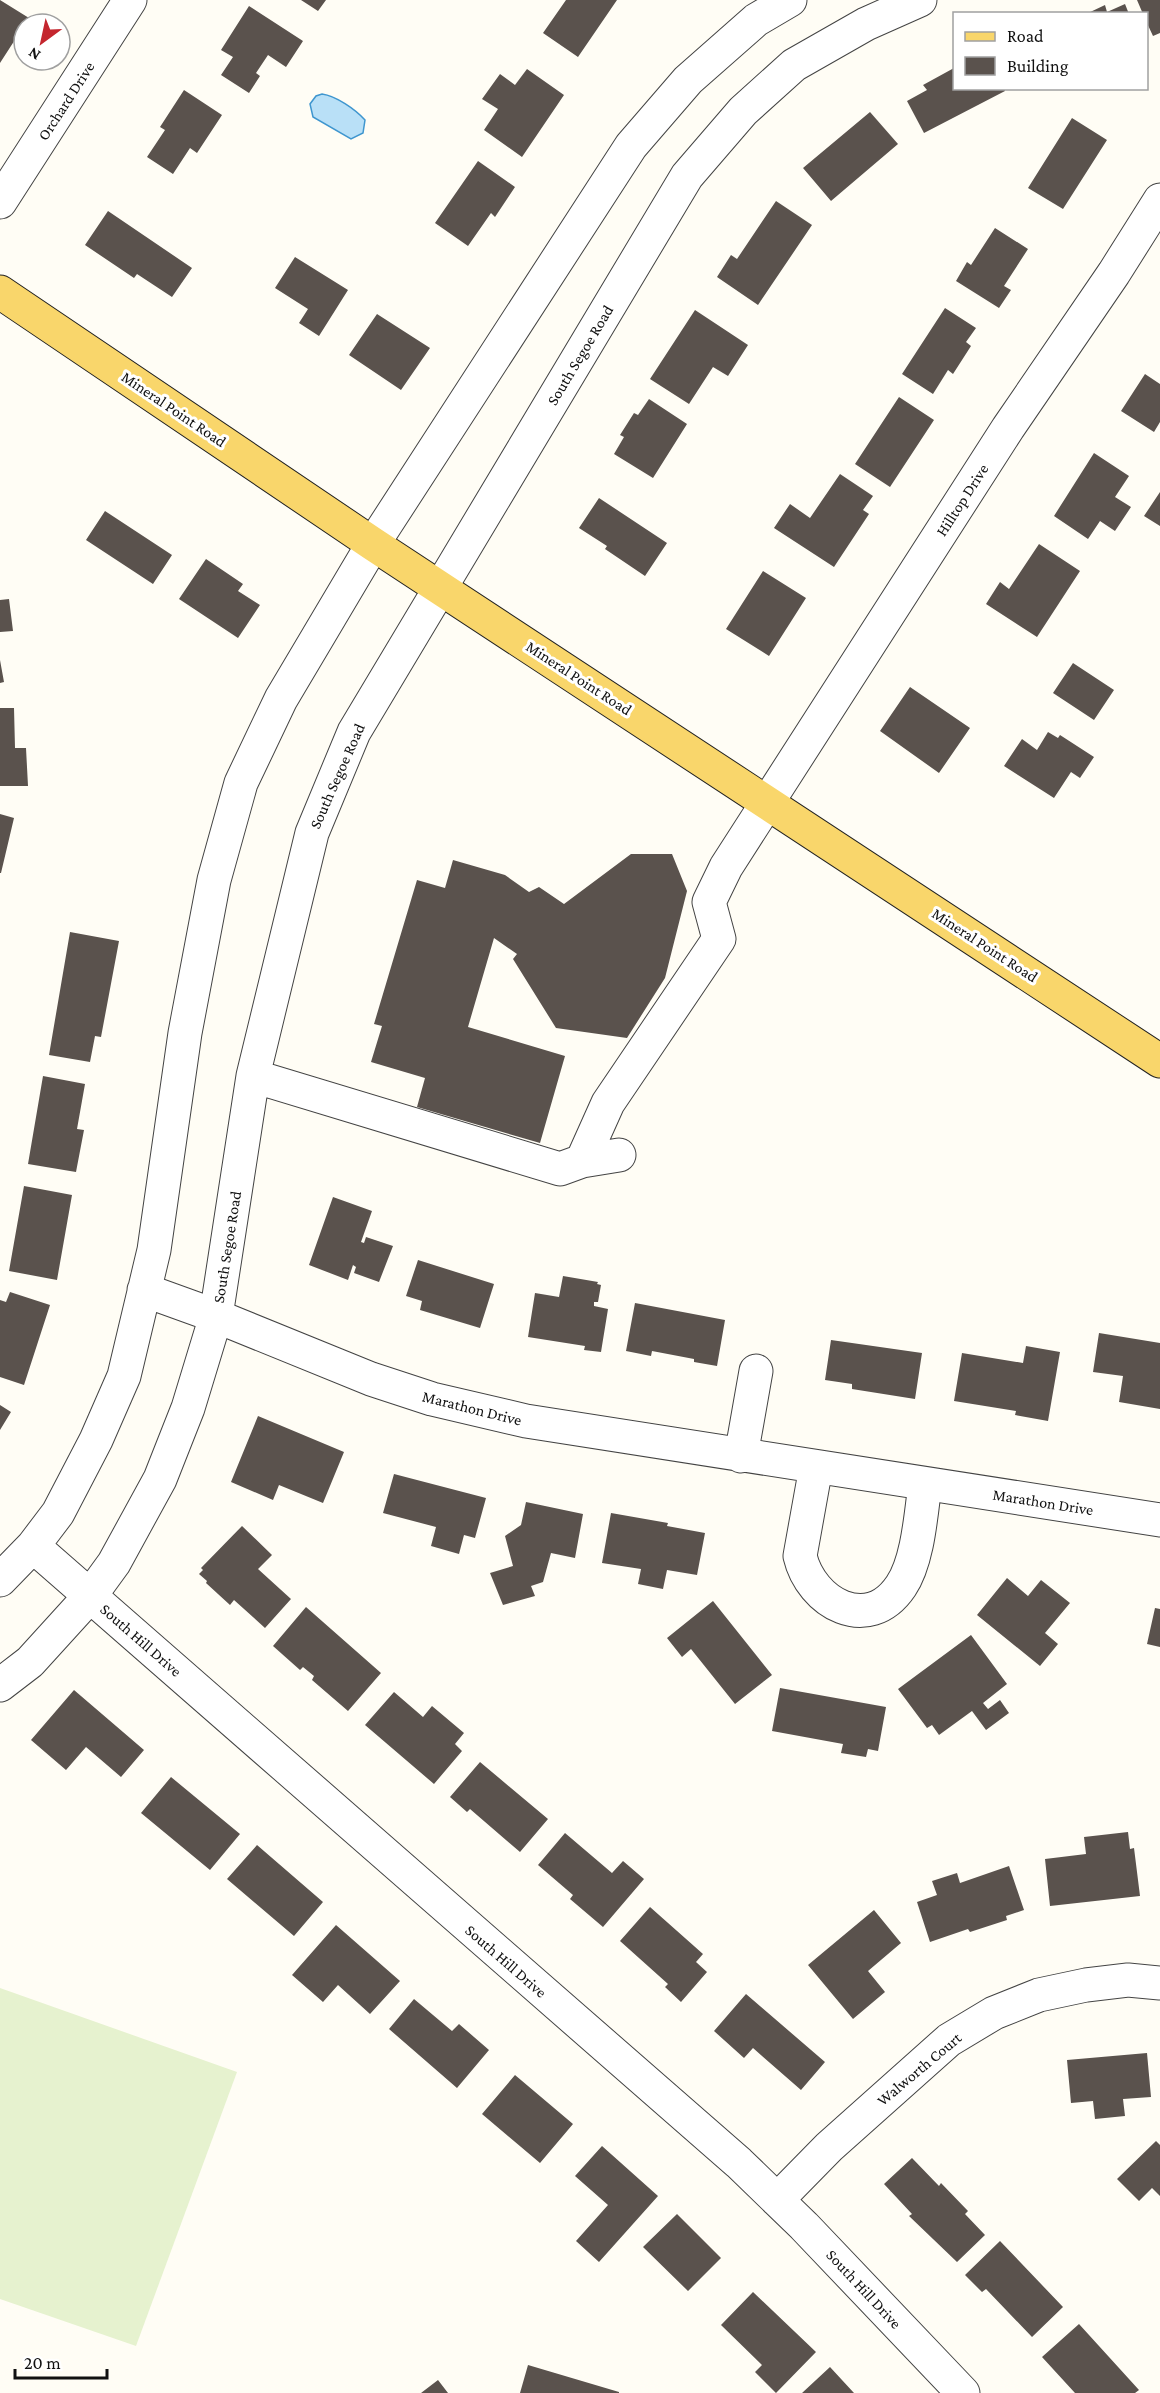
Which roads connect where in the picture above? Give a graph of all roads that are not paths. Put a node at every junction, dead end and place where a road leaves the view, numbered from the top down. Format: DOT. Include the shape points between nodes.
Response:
graph roads {
  1 [pos="130,0"];
  2 [pos="790,0"];
  3 [pos="920,0"];
  4 [pos="1160,200"];
  5 [pos="0,202"];
  6 [pos="0,292"];
  7 [pos="373,544"];
  8 [pos="440,588"];
  9 [pos="767,801"];
  10 [pos="1160,1061"];
  11 [pos="253,1076"];
  12 [pos="620,1155"];
  13 [pos="582,1161"];
  14 [pos="144,1290"];
  15 [pos="216,1316"];
  16 [pos="756,1371"];
  17 [pos="741,1456"];
  18 [pos="816,1467"];
  19 [pos="925,1484"];
  20 [pos="1160,1520"];
  21 [pos="33,1546"];
  22 [pos="0,1580"];
  23 [pos="90,1596"];
  24 [pos="0,1685"];
  25 [pos="1160,1983"];
  26 [pos="777,2200"];
  27 [pos="963,2393"];
  1 -- 5 [label="street, Orchard Drive"];
  2 -- 7 [label="street" via="756,20 688,80 631,146"];
  3 -- 8 [label="street, South Segoe Road" via="866,24 794,64 743,111 687,176"];
  4 -- 9 [label="street, Hilltop Drive"];
  6 -- 7 [label="main road, Mineral Point Road"];
  7 -- 8 [label="main road, Mineral Point Road"];
  7 -- 14 [label="street" via="281,699 241,783 214,880 185,1033 154,1250"];
  8 -- 9 [label="main road, Mineral Point Road"];
  8 -- 11 [label="street, South Segoe Road" via="354,732 312,833"];
  9 -- 10 [label="main road, Mineral Point Road"];
  9 -- 13 [label="street, Hilltop Drive" via="726,867 709,903 719,939 608,1103"];
  11 -- 13 [label="street" via="560,1169"];
  11 -- 15 [label="street, South Segoe Road"];
  12 -- 13 [label="street"];
  14 -- 15 [label="street, Marathon Drive"];
  14 -- 21 [label="street" via="124,1376 58,1513"];
  15 -- 17 [label="street, Marathon Drive" via="371,1379 432,1399 526,1421"];
  15 -- 23 [label="street, South Segoe Road" via="188,1408 160,1479 114,1563"];
  16 -- 17 [label="street"];
  17 -- 18 [label="street, Marathon Drive"];
  18 -- 19 [label="street, Marathon Drive"];
  18 -- 19 [label="street" via="800,1556 809,1581 840,1608 873,1609 900,1587 917,1539"];
  19 -- 20 [label="street, Marathon Drive"];
  21 -- 22 [label="street"];
  21 -- 23 [label="street, South Hill Drive"];
  23 -- 24 [label="street, South Segoe Road" via="30,1662"];
  23 -- 26 [label="street, South Hill Drive"];
  25 -- 26 [label="street, Walworth Court" via="1128,1980 1086,1984 1039,1995 994,2013 949,2040 829,2147"];
  26 -- 27 [label="street, South Hill Drive"];
}
